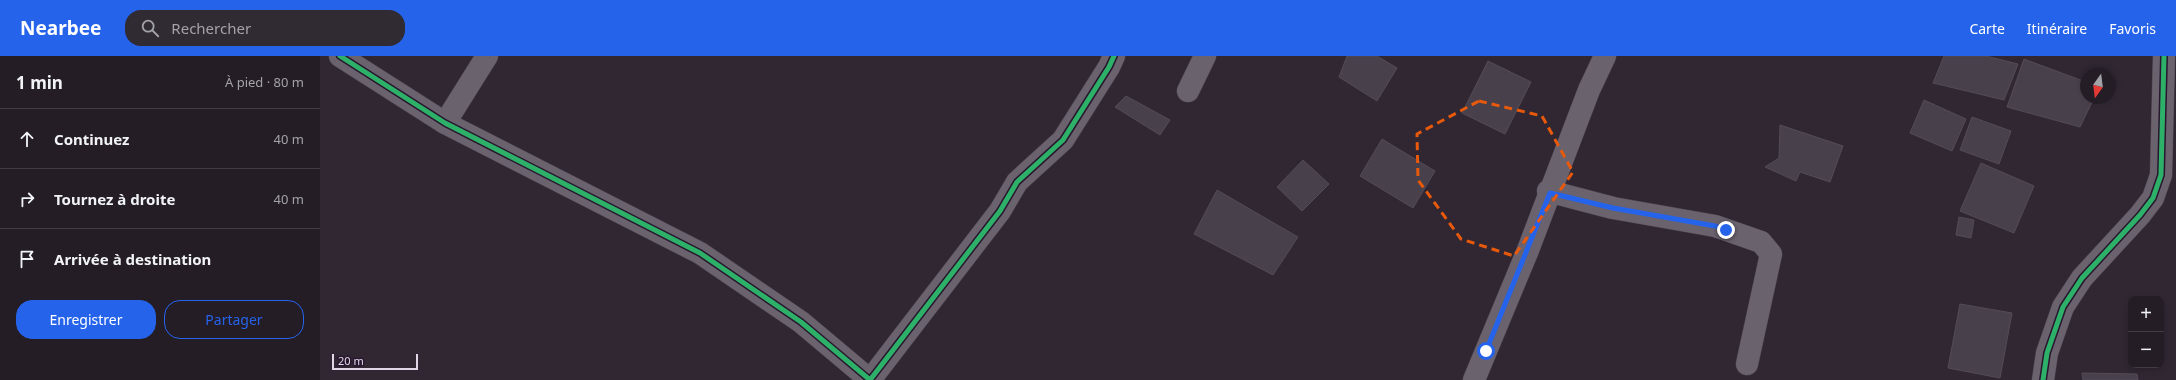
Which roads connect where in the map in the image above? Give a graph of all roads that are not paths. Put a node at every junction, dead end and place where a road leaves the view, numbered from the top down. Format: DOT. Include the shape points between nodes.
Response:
graph roads {
  1 [pos="340,56"];
  2 [pos="487,56"];
  3 [pos="1114,56"];
  4 [pos="1205,56"];
  5 [pos="1605,56"];
  6 [pos="2164,56"];
  7 [pos="1188,91"];
  8 [pos="445,123"];
  9 [pos="1549,192"];
  10 [pos="1747,364"];
  11 [pos="870,380"];
  12 [pos="1474,380"];
  13 [pos="2043,380"];
  1 -- 8 [label="street"];
  2 -- 8 [label="street"];
  3 -- 11 [label="street" via="1063,140 1017,182 1000,211"];
  4 -- 7 [label="street"];
  5 -- 9 [label="street"];
  6 -- 13 [label="street" via="2161,175 2153,198 2082,278 2063,307 2047,353"];
  8 -- 11 [label="street" via="700,253 801,322"];
  9 -- 10 [label="street" via="1613,208 1715,226 1761,242 1772,254"];
  9 -- 12 [label="street"];
}
